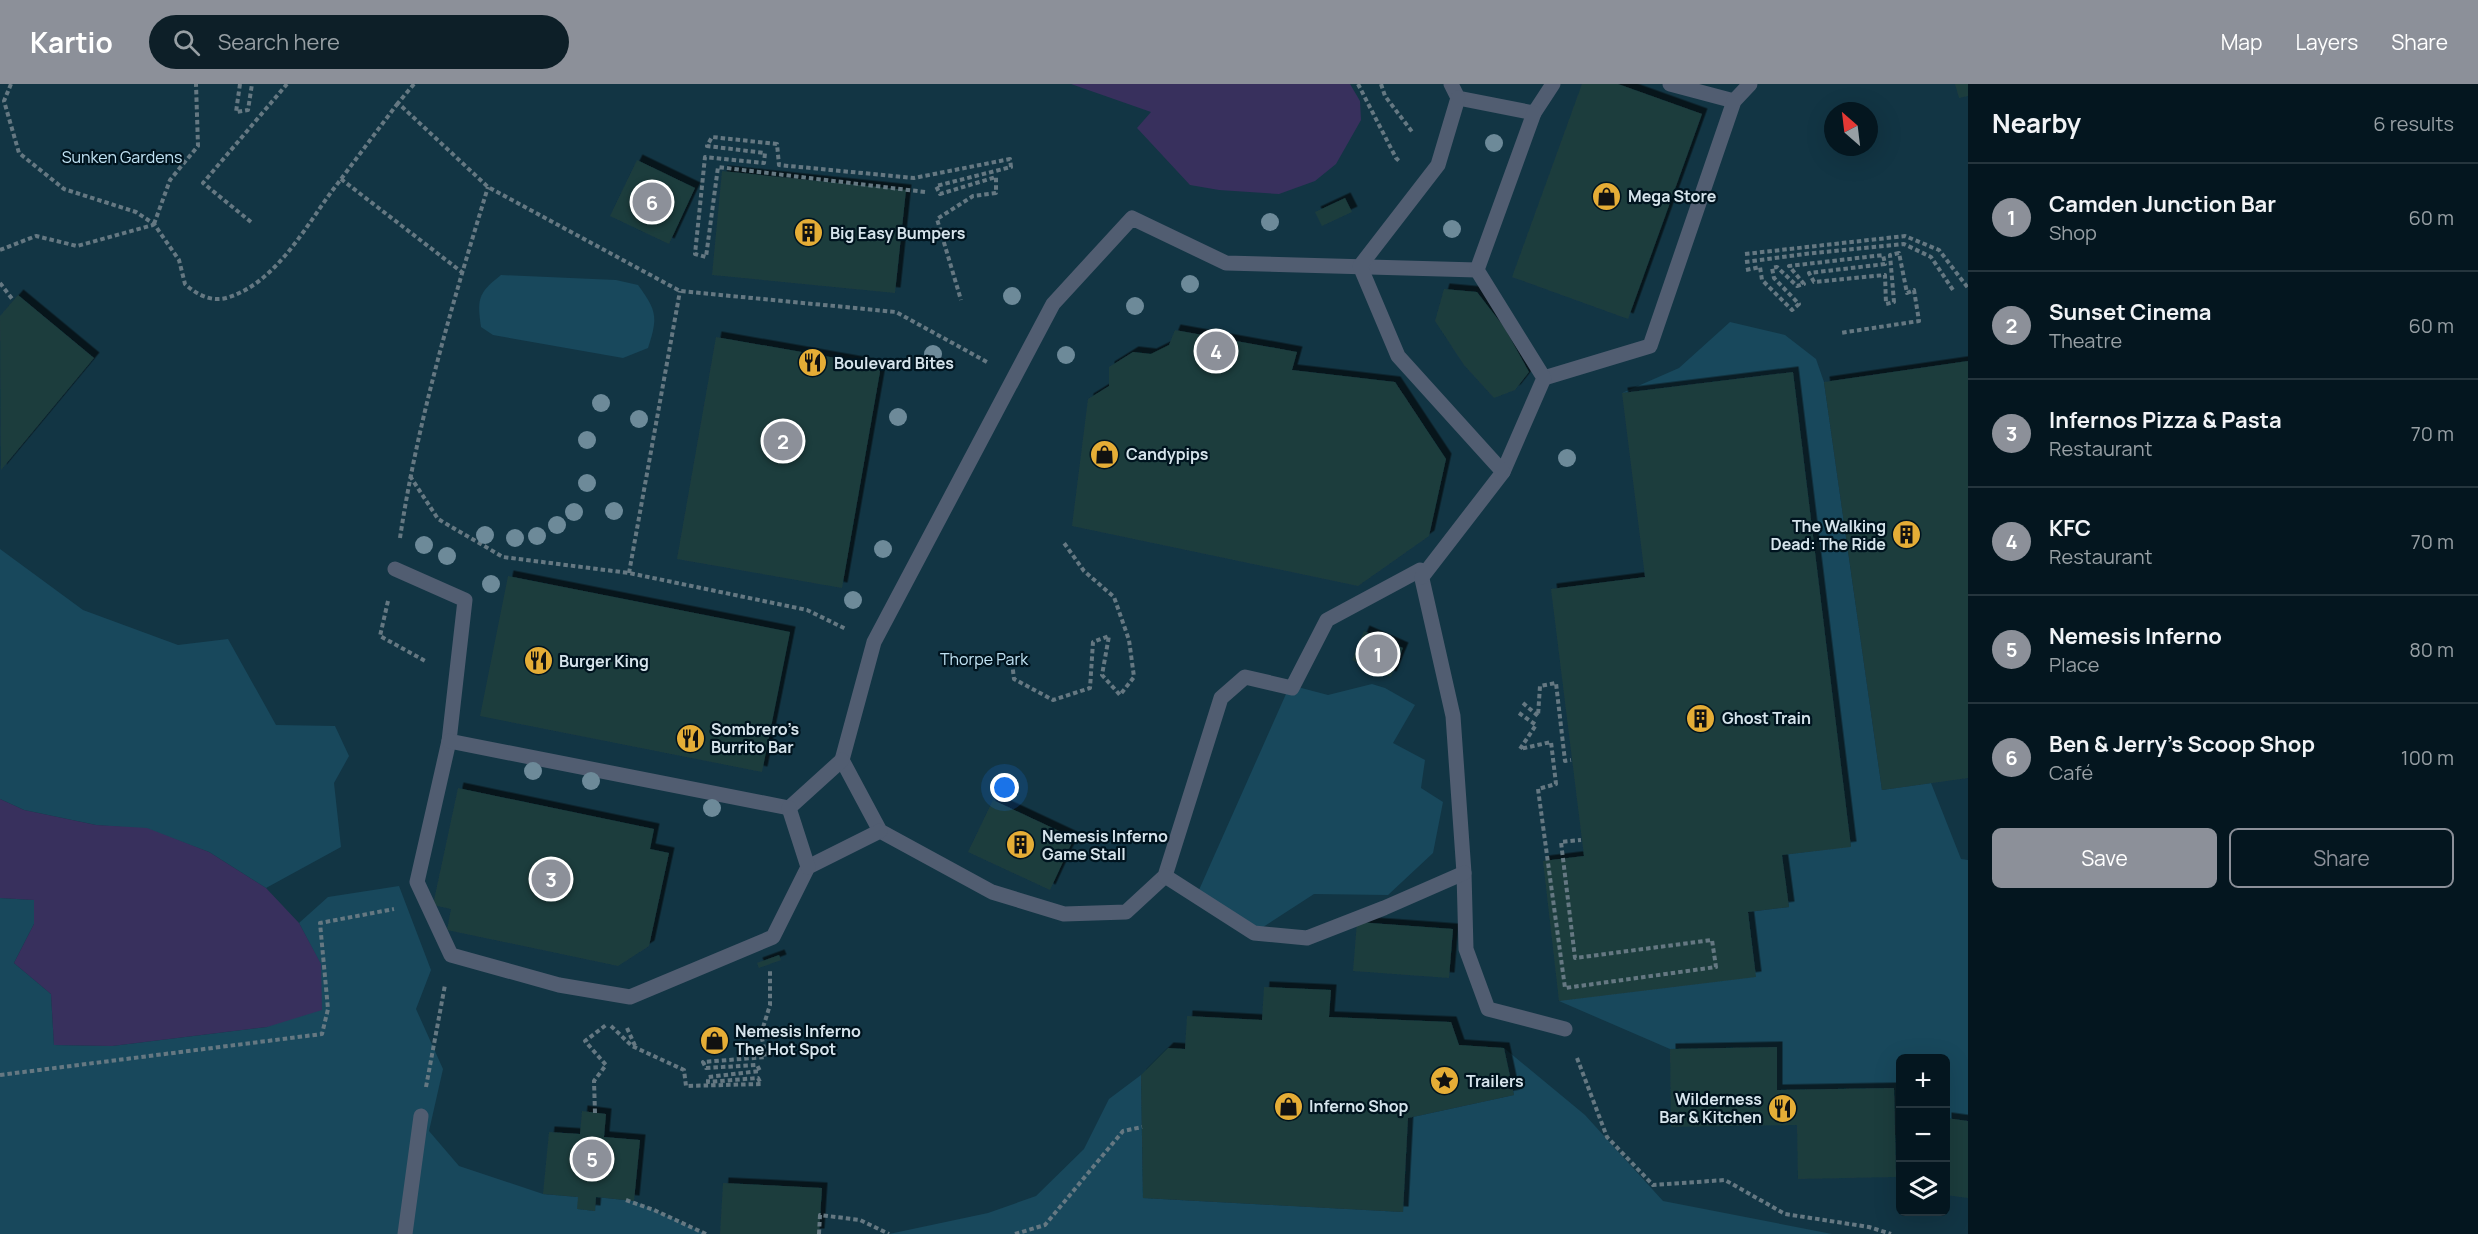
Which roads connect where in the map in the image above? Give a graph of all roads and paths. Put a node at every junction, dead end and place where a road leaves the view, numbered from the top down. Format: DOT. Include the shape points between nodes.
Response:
graph roads {
  1 [pos="10,84"];
  2 [pos="196,84"];
  3 [pos="240,84"];
  4 [pos="252,84"];
  5 [pos="287,84"];
  6 [pos="414,84"];
  7 [pos="1358,84"];
  8 [pos="1381,84"];
  9 [pos="1553,84"];
  10 [pos="1670,84"];
  11 [pos="1750,84"];
  12 [pos="1454,91"];
  13 [pos="1734,101"];
  14 [pos="398,102"];
  15 [pos="1534,113"];
  16 [pos="1438,165"];
  17 [pos="341,179"];
  18 [pos="1423,184"];
  19 [pos="488,187"];
  20 [pos="925,192"];
  21 [pos="251,222"];
  22 [pos="154,225"];
  23 [pos="0,250"];
  24 [pos="1745,254"];
  25 [pos="1745,262"];
  26 [pos="1360,266"];
  27 [pos="1477,270"];
  28 [pos="1746,270"];
  29 [pos="463,273"];
  30 [pos="0,283"];
  31 [pos="1968,288"];
  32 [pos="1953,290"];
  33 [pos="680,291"];
  34 [pos="13,300"];
  35 [pos="961,300"];
  36 [pos="1840,333"];
  37 [pos="1014,377"];
  38 [pos="1544,378"];
  39 [pos="1503,472"];
  40 [pos="409,475"];
  41 [pos="1064,543"];
  42 [pos="395,569"];
  43 [pos="629,573"];
  44 [pos="1422,577"];
  45 [pos="874,642"];
  46 [pos="1012,663"];
  47 [pos="457,678"];
  48 [pos="1523,703"];
  49 [pos="1519,713"];
  50 [pos="450,741"];
  51 [pos="842,760"];
  52 [pos="1572,760"];
  53 [pos="789,808"];
  54 [pos="880,831"];
  55 [pos="1581,840"];
  56 [pos="808,867"];
  57 [pos="1464,873"];
  58 [pos="1165,876"];
  59 [pos="427,903"];
  60 [pos="451,955"];
  61 [pos="770,964"];
  62 [pos="1565,1029"];
  63 [pos="0,1074"];
  64 [pos="595,1113"];
  65 [pos="421,1116"];
  66 [pos="1142,1126"];
  67 [pos="626,1200"];
  68 [pos="405,1234"];
  69 [pos="706,1234"];
  70 [pos="819,1234"];
  71 [pos="889,1234"];
  72 [pos="1015,1234"];
  73 [pos="1891,1234"];
  1 -- 22 [label="path" via="4,101 19,153 64,189 136,212"];
  2 -- 22 [label="path" via="198,146 170,180"];
  3 -- 4 [label="path" via="236,112 248,110"];
  5 -- 21 [label="path" via="202,183"];
  6 -- 14 [label="path"];
  7 -- 18 [label="path" via="1396,158"];
  8 -- 16 [label="path" via="1385,96"];
  9 -- 15 [label="street"];
  10 -- 13 [label="street"];
  11 -- 13 [label="street"];
  12 -- 15 [label="street"];
  12 -- 16 [label="street"];
  13 -- 38 [label="street" via="1650,346"];
  14 -- 17 [label="path"];
  14 -- 19 [label="path"];
  15 -- 27 [label="street"];
  16 -- 18 [label="street"];
  17 -- 22 [label="path" via="280,262 250,286 227,297 205,297 185,284 179,260"];
  17 -- 29 [label="path"];
  18 -- 26 [label="street"];
  19 -- 29 [label="path"];
  19 -- 33 [label="path"];
  20 -- 35 [label="path" via="718,167 706,257 695,254 705,157 764,163 765,153 707,146 712,137 777,144 779,165 914,178 1010,159 1011,167 936,186 940,194 996,177 996,192 973,196 937,219"];
  22 -- 23 [label="path" via="77,246 36,236"];
  24 -- 31 [label="path" via="1905,236 1939,250"];
  25 -- 32 [label="path" via="1904,244 1930,257"];
  26 -- 27 [label="street"];
  26 -- 37 [label="street" via="1226,263 1132,218 1053,304"];
  26 -- 39 [label="street" via="1398,356"];
  27 -- 38 [label="street"];
  28 -- 36 [label="path" via="1760,267 1762,280 1792,310 1799,304 1774,278 1772,268 1777,267 1797,286 1804,284 1789,266 1883,255 1884,264 1809,273 1814,282 1885,275 1886,304 1894,302 1890,255 1899,253 1907,293 1914,290 1919,321"];
  29 -- 40 [label="path"];
  30 -- 34 [label="path"];
  33 -- 37 [label="path" via="896,312"];
  33 -- 43 [label="path"];
  37 -- 45 [label="street"];
  38 -- 39 [label="street"];
  39 -- 44 [label="street"];
  40 -- 42 [label="path"];
  40 -- 43 [label="path" via="438,519 503,557"];
  41 -- 46 [label="path" via="1084,571 1114,597 1129,640 1134,677 1120,695 1102,675 1109,636 1093,642 1090,688 1053,700 1014,679"];
  42 -- 47 [label="street" via="465,600"];
  42 -- 47 [label="path" via="380,636"];
  43 -- 45 [label="path" via="807,610"];
  44 -- 57 [label="street" via="1453,716"];
  44 -- 58 [label="street" via="1420,570 1327,620 1292,688 1245,677 1221,698"];
  45 -- 51 [label="street"];
  47 -- 50 [label="street"];
  48 -- 52 [label="path" via="1538,716 1540,686 1556,683 1565,761"];
  49 -- 55 [label="path" via="1536,725 1520,749 1551,741 1556,784 1538,789 1565,988 1716,967 1712,940 1575,958 1561,842"];
  50 -- 53 [label="street"];
  50 -- 59 [label="street" via="417,882"];
  51 -- 53 [label="street"];
  51 -- 54 [label="street"];
  53 -- 56 [label="street"];
  54 -- 56 [label="street"];
  54 -- 58 [label="street" via="992,892 1064,914 1126,912"];
  56 -- 60 [label="street" via="773,937 630,997 559,986"];
  57 -- 58 [label="street" via="1307,938 1254,933"];
  57 -- 62 [label="street" via="1466,949 1488,1009"];
  59 -- 60 [label="street"];
  59 -- 63 [label="path" via="320,923 328,1009 322,1034"];
  60 -- 65 [label="path"];
  61 -- 64 [label="path" via="770,1005 761,1034 766,1057 703,1062 706,1068 757,1065 760,1071 708,1077 708,1082 758,1078 761,1084 686,1086 684,1070 632,1046 608,1023 585,1041 606,1065 594,1080"];
  62 -- 73 [label="path" via="1607,1137 1653,1185 1725,1180 1785,1214"];
  65 -- 68 [label="street"];
  66 -- 72 [label="path" via="1123,1131 1045,1226"];
  67 -- 69 [label="path"];
  70 -- 71 [label="path" via="820,1215 860,1220"];
}
